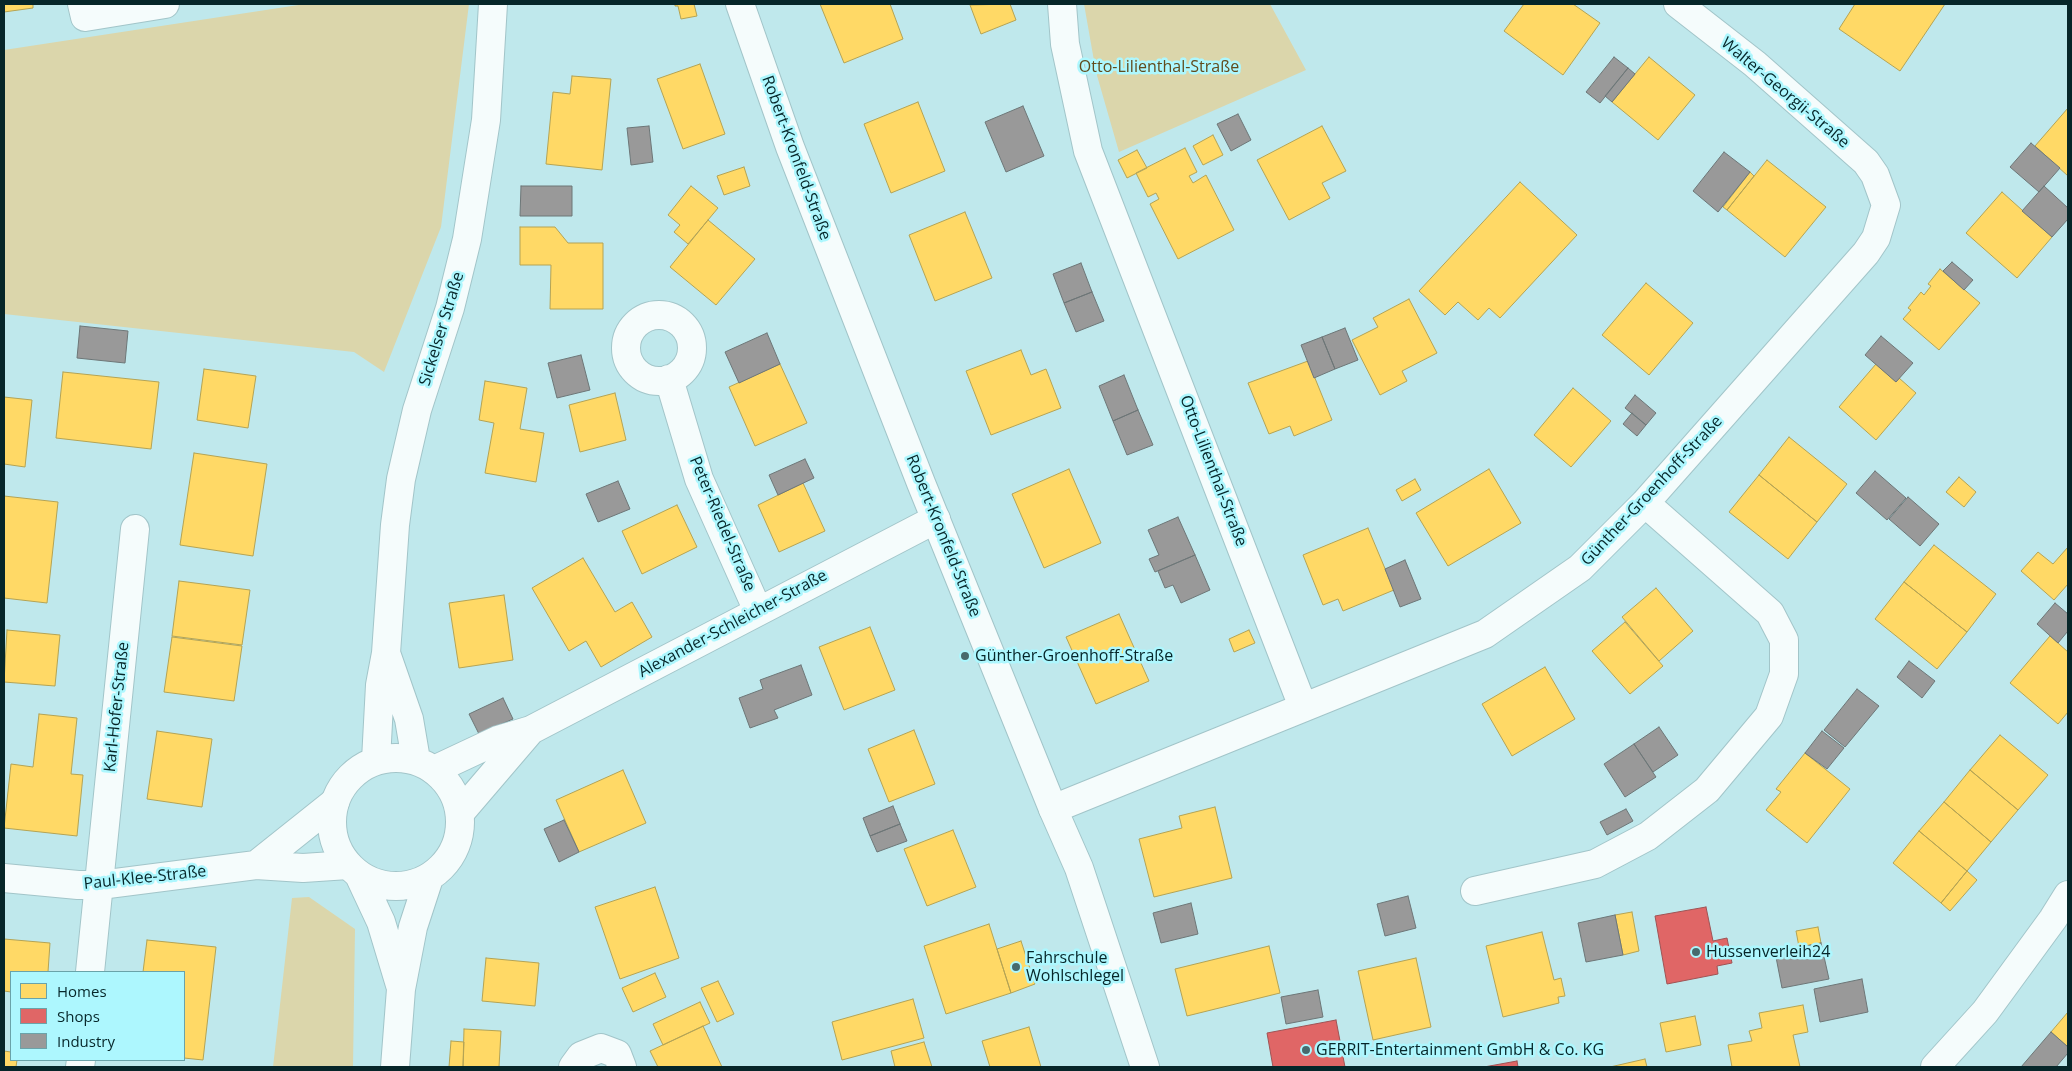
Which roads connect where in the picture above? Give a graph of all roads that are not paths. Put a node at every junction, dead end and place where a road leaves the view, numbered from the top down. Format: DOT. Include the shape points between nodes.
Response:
graph roads {
  1 [pos="82,4"];
  2 [pos="165,4"];
  3 [pos="493,4"];
  4 [pos="740,4"];
  5 [pos="1062,4"];
  6 [pos="1678,4"];
  7 [pos="1882,191"];
  8 [pos="669,379"];
  9 [pos="1645,503"];
  10 [pos="936,519"];
  11 [pos="136,529"];
  12 [pos="758,611"];
  13 [pos="386,653"];
  14 [pos="1303,707"];
  15 [pos="531,730"];
  16 [pos="376,760"];
  17 [pos="425,765"];
  18 [pos="335,802"];
  19 [pos="1053,809"];
  20 [pos="460,813"];
  21 [pos="256,865"];
  22 [pos="354,870"];
  23 [pos="4,878"];
  24 [pos="428,878"];
  25 [pos="100,885"];
  26 [pos="1475,890"];
  27 [pos="2068,895"];
  28 [pos="90,971"];
  29 [pos="401,989"];
  30 [pos="395,1067"];
  31 [pos="573,1067"];
  32 [pos="622,1067"];
  33 [pos="1145,1067"];
  34 [pos="1936,1067"];
  1 -- 2 [label="street" via="85,17"];
  3 -- 13 [label="street, Sickelser Straße" via="486,120 478,180 452,300 417,410 402,479 395,525"];
  4 -- 10 [label="street, Robert-Kronfeld-Straße" via="790,147"];
  5 -- 14 [label="street, Otto-Lilienthal-Straße" via="1065,44 1088,151"];
  6 -- 7 [label="street, Walter-Georgii-Straße" via="1755,64 1866,162"];
  7 -- 9 [label="street, Günther-Groenhoff-Straße" via="1886,205 1883,221 1866,253"];
  8 -- 12 [label="street, Peter-Riedel-Straße" via="700,479"];
  9 -- 14 [label="street, Günther-Groenhoff-Straße" via="1580,568 1485,634"];
  9 -- 26 [label="street" via="1770,613 1784,640 1784,674 1769,716 1707,790 1648,836 1595,864"];
  10 -- 12 [label="street, Alexander-Schleicher-Straße"];
  10 -- 19 [label="street, Robert-Kronfeld-Straße"];
  11 -- 25 [label="street, Karl-Hofer-Straße"];
  12 -- 15 [label="street, Alexander-Schleicher-Straße"];
  13 -- 16 [label="street, Sickelser Straße" via="380,685"];
  13 -- 17 [label="street, Sickelser Straße"];
  14 -- 19 [label="street, Günther-Groenhoff-Straße"];
  15 -- 17 [label="street, Alexander-Schleicher-Straße"];
  15 -- 20 [label="street, Alexander-Schleicher-Straße"];
  16 -- 17 [label="street" via="393,756"];
  16 -- 18 [label="street" via="358,770 344,784"];
  17 -- 20 [label="street" via="448,784"];
  18 -- 21 [label="street"];
  18 -- 22 [label="street" via="331,821 334,841"];
  19 -- 33 [label="street, Robert-Kronfeld-Straße" via="1079,868"];
  20 -- 24 [label="street" via="457,843 441,869"];
  21 -- 22 [label="street, Paul-Klee-Straße"];
  21 -- 25 [label="street, Paul-Klee-Straße"];
  22 -- 24 [label="street" via="378,884 399,887"];
  22 -- 29 [label="street" via="380,922"];
  23 -- 25 [label="street, Paul-Klee-Straße"];
  24 -- 29 [label="street" via="413,927"];
  25 -- 28 [label="street, Karl-Hofer-Straße"];
  27 -- 34 [label="street" via="1985,1012"];
  29 -- 30 [label="street"];
  31 -- 32 [label="street" via="581,1056 601,1048 617,1054"];
}
